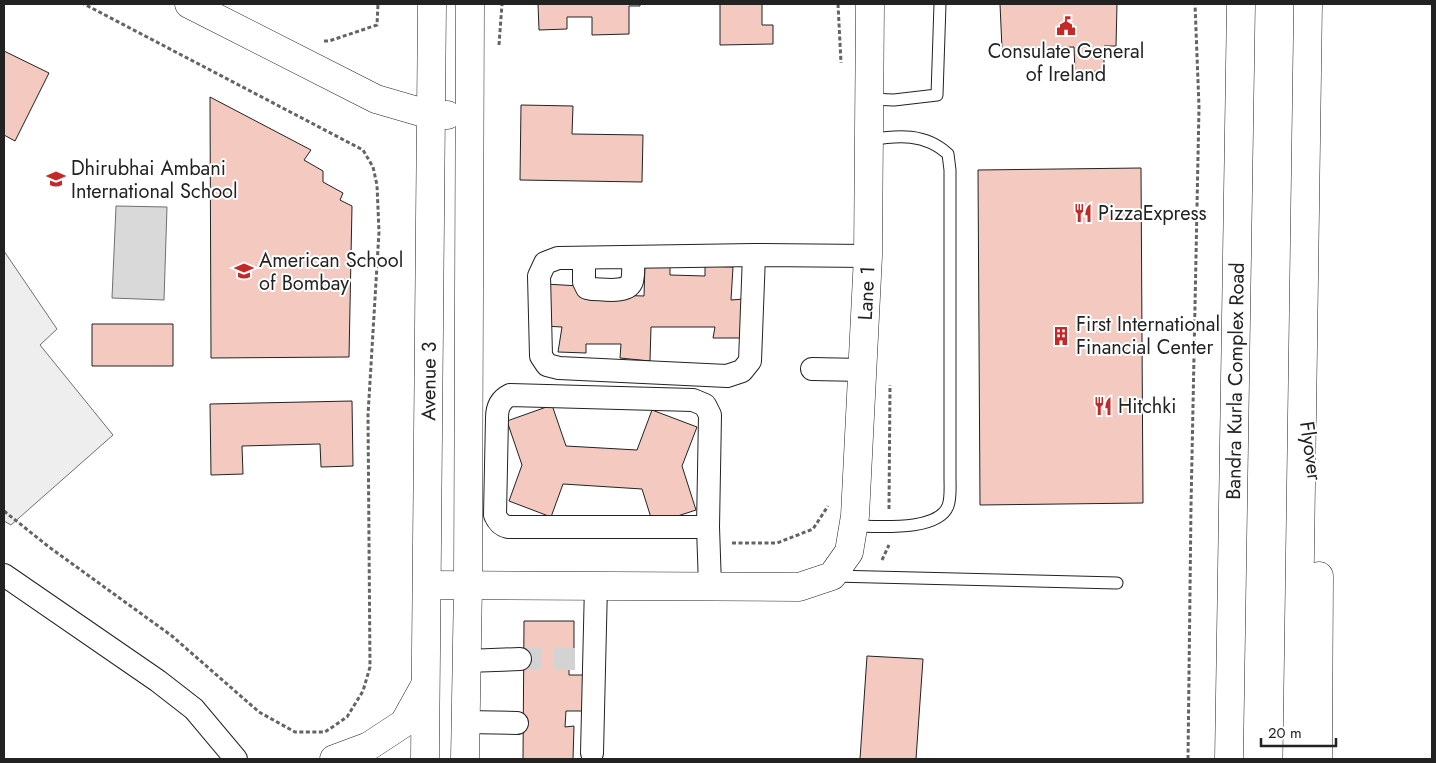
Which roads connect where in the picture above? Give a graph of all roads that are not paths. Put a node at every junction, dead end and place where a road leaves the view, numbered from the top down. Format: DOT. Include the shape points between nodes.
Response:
graph roads {
  1 [pos="189,4"];
  2 [pos="432,4"];
  3 [pos="470,4"];
  4 [pos="870,4"];
  5 [pos="940,4"];
  6 [pos="1241,4"];
  7 [pos="1308,4"];
  8 [pos="869,99"];
  9 [pos="469,114"];
  10 [pos="431,115"];
  11 [pos="870,140"];
  12 [pos="754,255"];
  13 [pos="868,256"];
  14 [pos="633,257"];
  15 [pos="584,258"];
  16 [pos="812,369"];
  17 [pos="862,370"];
  18 [pos="1303,389"];
  19 [pos="497,418"];
  20 [pos="468,419"];
  21 [pos="854,526"];
  22 [pos="708,535"];
  23 [pos="4,575"];
  24 [pos="832,576"];
  25 [pos="1117,583"];
  26 [pos="468,584"];
  27 [pos="428,585"];
  28 [pos="596,585"];
  29 [pos="710,586"];
  30 [pos="520,660"];
  31 [pos="467,661"];
  32 [pos="427,682"];
  33 [pos="466,722"];
  34 [pos="517,723"];
  35 [pos="592,753"];
  36 [pos="236,759"];
  37 [pos="334,759"];
  38 [pos="425,759"];
  39 [pos="465,759"];
  40 [pos="1229,759"];
  41 [pos="1297,759"];
  42 [pos="1318,759"];
  1 -- 10 [label="street" via="376,99"];
  2 -- 10 [label="street, Avenue 3"];
  3 -- 9 [label="street, Avenue 3"];
  4 -- 8 [label="street, Lane 1"];
  5 -- 8 [label="lane" via="937,95"];
  6 -- 40 [label="street, Bandra Kurla Complex Road"];
  7 -- 18 [label="street"];
  8 -- 11 [label="street, Lane 1"];
  9 -- 10 [label="street"];
  9 -- 20 [label="street, Avenue 3"];
  10 -- 27 [label="street, Avenue 3"];
  11 -- 13 [label="street, Lane 1"];
  11 -- 21 [label="lane" via="918,138 938,145 948,154 950,478 948,506 939,517 919,525"];
  12 -- 13 [label="street"];
  12 -- 14 [label="street"];
  12 -- 15 [label="street" via="750,361 742,370 727,376 547,365 541,356 539,276 546,263 558,258"];
  13 -- 17 [label="street, Lane 1"];
  14 -- 15 [label="street"];
  14 -- 15 [label="street" via="632,281 624,289 587,288"];
  16 -- 17 [label="street"];
  17 -- 21 [label="street, Lane 1"];
  18 -- 41 [label="street"];
  18 -- 42 [label="street, Flyover" via="1319,512"];
  19 -- 20 [label="street"];
  19 -- 22 [label="street" via="496,516 503,525"];
  19 -- 22 [label="street" via="499,405 510,395 693,400 705,405 710,415"];
  20 -- 26 [label="street, Avenue 3"];
  21 -- 24 [label="street, Lane 1" via="849,552"];
  22 -- 29 [label="street"];
  23 -- 36 [label="street" via="194,709"];
  24 -- 25 [label="lane"];
  24 -- 29 [label="street" via="800,587"];
  26 -- 27 [label="street"];
  26 -- 28 [label="street"];
  26 -- 31 [label="street, Avenue 3"];
  27 -- 32 [label="street, Avenue 3"];
  28 -- 29 [label="street"];
  28 -- 35 [label="street" via="586,659"];
  30 -- 31 [label="street"];
  31 -- 33 [label="street, Avenue 3"];
  32 -- 37 [label="street" via="404,723 370,746"];
  32 -- 38 [label="street, Avenue 3"];
  33 -- 34 [label="street"];
  33 -- 39 [label="street, Avenue 3"];
}
